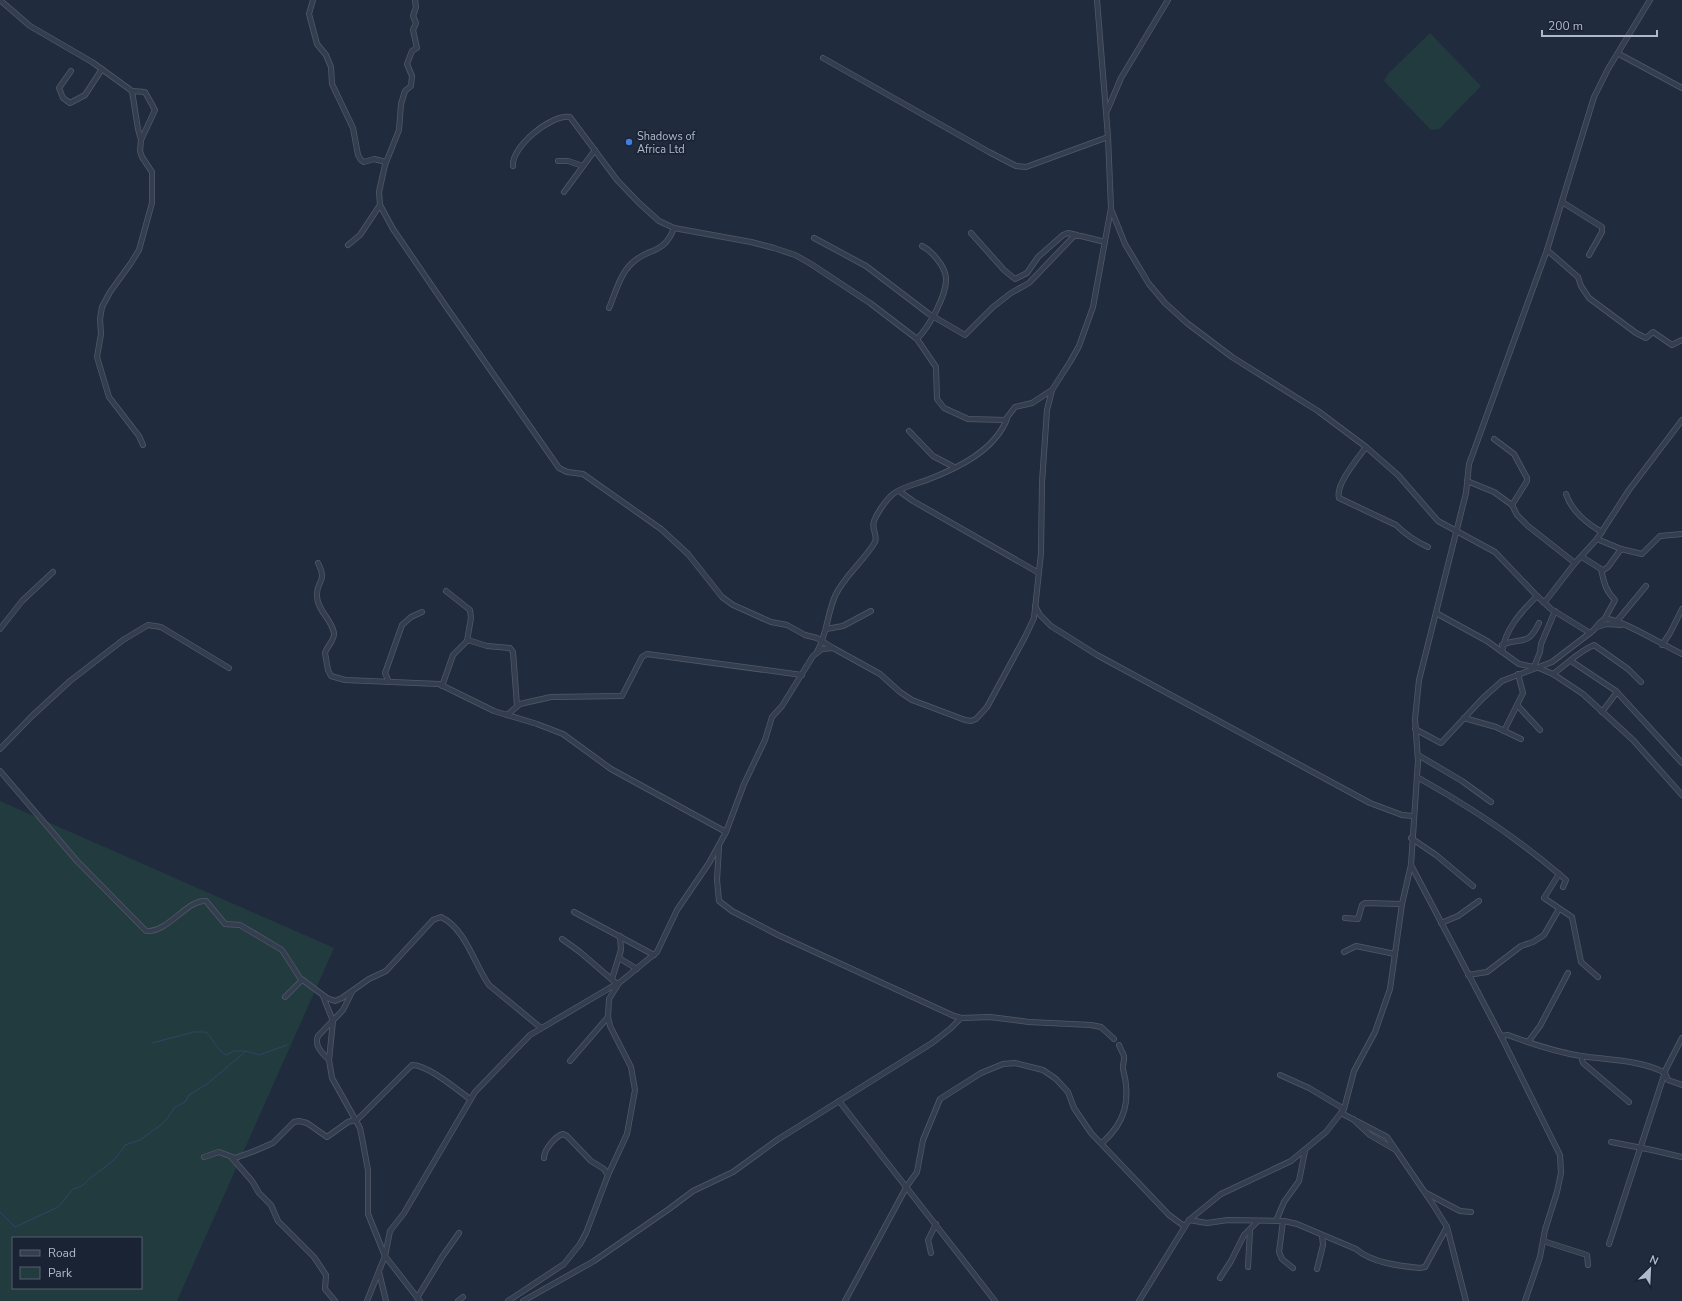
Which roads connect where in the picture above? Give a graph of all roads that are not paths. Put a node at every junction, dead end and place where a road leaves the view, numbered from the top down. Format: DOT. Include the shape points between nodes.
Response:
graph roads {
  1 [pos="0,0"];
  2 [pos="313,0"];
  3 [pos="415,0"];
  4 [pos="1097,0"];
  5 [pos="1168,0"];
  6 [pos="1650,0"];
  7 [pos="1619,54"];
  8 [pos="823,58"];
  9 [pos="102,69"];
  10 [pos="71,71"];
  11 [pos="1682,88"];
  12 [pos="132,91"];
  13 [pos="1106,113"];
  14 [pos="1108,137"];
  15 [pos="141,140"];
  16 [pos="595,150"];
  17 [pos="558,161"];
  18 [pos="386,162"];
  19 [pos="513,166"];
  20 [pos="583,166"];
  21 [pos="564,192"];
  22 [pos="1562,202"];
  23 [pos="380,205"];
  24 [pos="1111,208"];
  25 [pos="674,228"];
  26 [pos="970,233"];
  27 [pos="1077,235"];
  28 [pos="814,238"];
  29 [pos="1105,242"];
  30 [pos="348,245"];
  31 [pos="922,246"];
  32 [pos="1547,250"];
  33 [pos="1589,255"];
  34 [pos="609,308"];
  35 [pos="933,316"];
  36 [pos="917,339"];
  37 [pos="1682,340"];
  38 [pos="1052,390"];
  39 [pos="1008,418"];
  40 [pos="1682,420"];
  41 [pos="909,431"];
  42 [pos="1494,440"];
  43 [pos="143,445"];
  44 [pos="1366,447"];
  45 [pos="954,467"];
  46 [pos="1467,480"];
  47 [pos="899,491"];
  48 [pos="1566,494"];
  49 [pos="1512,505"];
  50 [pos="1602,532"];
  51 [pos="1457,533"];
  52 [pos="1682,534"];
  53 [pos="1596,539"];
  54 [pos="1428,547"];
  55 [pos="1621,549"];
  56 [pos="1582,557"];
  57 [pos="318,563"];
  58 [pos="1575,563"];
  59 [pos="1602,571"];
  60 [pos="53,572"];
  61 [pos="1039,573"];
  62 [pos="1646,586"];
  63 [pos="446,591"];
  64 [pos="1536,596"];
  65 [pos="1544,603"];
  66 [pos="1035,606"];
  67 [pos="1682,609"];
  68 [pos="871,611"];
  69 [pos="1555,611"];
  70 [pos="422,612"];
  71 [pos="1436,613"];
  72 [pos="1604,620"];
  73 [pos="1617,621"];
  74 [pos="1539,624"];
  75 [pos="1624,625"];
  76 [pos="1597,627"];
  77 [pos="0,629"];
  78 [pos="826,630"];
  79 [pos="1590,633"];
  80 [pos="467,641"];
  81 [pos="823,641"];
  82 [pos="1662,644"];
  83 [pos="1503,645"];
  84 [pos="833,648"];
  85 [pos="1498,648"];
  86 [pos="1502,652"];
  87 [pos="816,653"];
  88 [pos="1682,654"];
  89 [pos="1571,661"];
  90 [pos="1534,667"];
  91 [pos="229,668"];
  92 [pos="1540,668"];
  93 [pos="1518,674"];
  94 [pos="1553,674"];
  95 [pos="802,675"];
  96 [pos="389,682"];
  97 [pos="1641,682"];
  98 [pos="442,686"];
  99 [pos="1617,692"];
  100 [pos="517,706"];
  101 [pos="1518,706"];
  102 [pos="1602,712"];
  103 [pos="507,715"];
  104 [pos="1464,718"];
  105 [pos="1415,729"];
  106 [pos="1540,730"];
  107 [pos="1504,731"];
  108 [pos="1521,739"];
  109 [pos="0,749"];
  110 [pos="1418,755"];
  111 [pos="1682,763"];
  112 [pos="0,771"];
  113 [pos="1417,777"];
  114 [pos="1682,795"];
  115 [pos="1491,802"];
  116 [pos="1413,816"];
  117 [pos="726,832"];
  118 [pos="1411,838"];
  119 [pos="719,845"];
  120 [pos="1410,865"];
  121 [pos="1559,874"];
  122 [pos="1474,886"];
  123 [pos="1563,886"];
  124 [pos="1479,901"];
  125 [pos="1402,904"];
  126 [pos="1559,909"];
  127 [pos="574,912"];
  128 [pos="1344,918"];
  129 [pos="1441,923"];
  130 [pos="620,936"];
  131 [pos="562,939"];
  132 [pos="1344,952"];
  133 [pos="1395,954"];
  134 [pos="654,956"];
  135 [pos="619,958"];
  136 [pos="637,969"];
  137 [pos="1568,973"];
  138 [pos="1468,974"];
  139 [pos="1598,977"];
  140 [pos="612,979"];
  141 [pos="302,980"];
  142 [pos="618,983"];
  143 [pos="353,991"];
  144 [pos="322,995"];
  145 [pos="284,997"];
  146 [pos="608,1017"];
  147 [pos="962,1018"];
  148 [pos="333,1021"];
  149 [pos="541,1028"];
  150 [pos="1501,1036"];
  151 [pos="1682,1038"];
  152 [pos="1114,1039"];
  153 [pos="1528,1042"];
  154 [pos="1119,1045"];
  155 [pos="1581,1056"];
  156 [pos="329,1060"];
  157 [pos="570,1061"];
  158 [pos="1665,1073"];
  159 [pos="1280,1075"];
  160 [pos="1682,1086"];
  161 [pos="470,1099"];
  162 [pos="839,1101"];
  163 [pos="1629,1102"];
  164 [pos="1343,1111"];
  165 [pos="1351,1118"];
  166 [pos="356,1120"];
  167 [pos="1611,1142"];
  168 [pos="1102,1143"];
  169 [pos="1642,1148"];
  170 [pos="1394,1149"];
  171 [pos="1305,1151"];
  172 [pos="204,1157"];
  173 [pos="1682,1157"];
  174 [pos="232,1158"];
  175 [pos="544,1158"];
  176 [pos="608,1175"];
  177 [pos="907,1186"];
  178 [pos="1425,1192"];
  179 [pos="1470,1212"];
  180 [pos="1189,1220"];
  181 [pos="1276,1221"];
  182 [pos="1283,1221"];
  183 [pos="1257,1222"];
  184 [pos="936,1224"];
  185 [pos="1184,1226"];
  186 [pos="1447,1227"];
  187 [pos="1250,1230"];
  188 [pos="460,1233"];
  189 [pos="1322,1235"];
  190 [pos="1543,1241"];
  191 [pos="1609,1244"];
  192 [pos="931,1253"];
  193 [pos="384,1256"];
  194 [pos="1588,1265"];
  195 [pos="1248,1267"];
  196 [pos="1293,1268"];
  197 [pos="1317,1269"];
  198 [pos="379,1271"];
  199 [pos="1220,1278"];
  200 [pos="463,1297"];
  201 [pos="418,1300"];
  202 [pos="335,1301"];
  203 [pos="367,1301"];
  204 [pos="386,1301"];
  205 [pos="458,1301"];
  206 [pos="508,1301"];
  207 [pos="523,1301"];
  208 [pos="845,1301"];
  209 [pos="995,1301"];
  210 [pos="1139,1301"];
  211 [pos="1466,1301"];
  212 [pos="1525,1301"];
  1 -- 9 [label="street" via="30,26"];
  2 -- 18 [label="street" via="308,14 318,44 331,67 332,84 354,132 358,155 364,162 374,159"];
  3 -- 18 [label="street" via="413,16 416,24 413,30 417,48 412,51 407,64 412,76 411,86 406,89 401,104 399,130"];
  4 -- 13 [label="street"];
  5 -- 13 [label="street" via="1121,78"];
  6 -- 7 [label="street"];
  7 -- 11 [label="street"];
  7 -- 22 [label="street" via="1594,97"];
  8 -- 14 [label="street" via="1019,168 1026,168"];
  9 -- 10 [label="street" via="85,95 70,103 63,98 59,88"];
  9 -- 12 [label="street"];
  12 -- 15 [label="street"];
  12 -- 15 [label="street" via="145,92 155,110"];
  13 -- 14 [label="street"];
  14 -- 24 [label="street"];
  15 -- 43 [label="street" via="140,154 152,172 152,203 139,250 102,307 97,357 109,397"];
  16 -- 19 [label="street" via="571,118 566,117 548,124 527,139 514,155"];
  16 -- 20 [label="street"];
  16 -- 25 [label="street" via="617,180 654,218"];
  17 -- 20 [label="street"];
  18 -- 23 [label="street" via="379,192"];
  20 -- 21 [label="street"];
  22 -- 32 [label="street"];
  22 -- 33 [label="street" via="1602,227 1602,232"];
  23 -- 30 [label="street" via="360,235"];
  23 -- 81 [label="street" via="393,229 559,468 583,474 661,529 688,554 722,597 733,605"];
  24 -- 29 [label="street"];
  24 -- 44 [label="street" via="1130,254 1165,303 1232,357 1318,411"];
  25 -- 34 [label="street" via="664,245 639,257 629,266"];
  25 -- 36 [label="street" via="752,242 795,255 839,281"];
  26 -- 27 [label="street" via="1015,279 1027,273 1041,254 1063,235"];
  27 -- 29 [label="street"];
  27 -- 35 [label="street" via="1064,245 1029,283 993,307 966,335"];
  28 -- 35 [label="street" via="866,266"];
  29 -- 38 [label="street" via="1094,307 1086,331"];
  31 -- 35 [label="street" via="934,257 946,276 944,290"];
  32 -- 37 [label="street" via="1578,278 1589,298 1636,333 1644,338 1653,332 1672,345"];
  32 -- 46 [label="street" via="1469,464"];
  35 -- 36 [label="street"];
  36 -- 39 [label="street" via="936,367 938,399 944,408 968,418 1001,421"];
  38 -- 39 [label="street" via="1032,403 1015,407"];
  38 -- 61 [label="street" via="1048,405 1042,469"];
  39 -- 45 [label="street" via="991,444 982,452"];
  40 -- 50 [label="street" via="1629,490"];
  41 -- 45 [label="street" via="933,456"];
  42 -- 49 [label="street" via="1514,454 1528,478"];
  44 -- 51 [label="street" via="1398,475 1432,516"];
  44 -- 54 [label="street" via="1338,489 1339,498 1396,525 1412,539"];
  45 -- 47 [label="street"];
  46 -- 49 [label="street" via="1494,492"];
  46 -- 51 [label="street"];
  47 -- 61 [label="street"];
  47 -- 78 [label="street" via="890,498 874,520 876,542 835,596"];
  48 -- 50 [label="street" via="1572,507"];
  49 -- 58 [label="street" via="1517,515 1528,526"];
  50 -- 53 [label="street"];
  51 -- 64 [label="street" via="1495,552"];
  51 -- 71 [label="street"];
  52 -- 55 [label="street" via="1660,536 1642,554"];
  53 -- 55 [label="street"];
  53 -- 56 [label="street"];
  55 -- 59 [label="street" via="1606,570"];
  56 -- 58 [label="street"];
  56 -- 59 [label="street" via="1597,565"];
  57 -- 96 [label="street" via="323,574 317,596 322,614 333,632 333,638 325,653 330,674 344,680"];
  58 -- 65 [label="street"];
  59 -- 72 [label="street" via="1604,586 1615,600"];
  60 -- 77 [label="street" via="22,601"];
  61 -- 66 [label="street"];
  62 -- 73 [label="street"];
  63 -- 80 [label="street" via="470,610"];
  64 -- 65 [label="street"];
  64 -- 83 [label="street" via="1514,622"];
  65 -- 69 [label="street"];
  66 -- 84 [label="street" via="1032,622 987,707 979,717 971,721 912,700 880,674"];
  66 -- 116 [label="street" via="1051,626 1102,658 1370,803 1402,815"];
  67 -- 82 [label="street"];
  68 -- 78 [label="street" via="843,626"];
  69 -- 79 [label="street"];
  69 -- 90 [label="street" via="1540,644 1540,652"];
  70 -- 96 [label="street" via="411,617 401,627 385,673"];
  71 -- 85 [label="street"];
  71 -- 105 [label="street" via="1419,680"];
  72 -- 73 [label="street"];
  72 -- 76 [label="street"];
  73 -- 75 [label="street"];
  74 -- 83 [label="street" via="1529,639"];
  75 -- 76 [label="street"];
  75 -- 82 [label="street"];
  76 -- 79 [label="street"];
  78 -- 81 [label="street"];
  79 -- 92 [label="street" via="1560,658"];
  80 -- 98 [label="street" via="452,655"];
  80 -- 100 [label="street" via="512,649"];
  81 -- 84 [label="street"];
  81 -- 87 [label="street"];
  82 -- 88 [label="street"];
  83 -- 85 [label="street"];
  83 -- 86 [label="street"];
  84 -- 87 [label="street" via="825,648"];
  85 -- 86 [label="street"];
  86 -- 90 [label="street" via="1523,666"];
  87 -- 95 [label="street"];
  89 -- 94 [label="street"];
  89 -- 97 [label="street" via="1580,652 1595,645"];
  89 -- 99 [label="street"];
  90 -- 92 [label="street"];
  91 -- 109 [label="street" via="161,627 144,626 70,681"];
  92 -- 93 [label="street"];
  92 -- 94 [label="street"];
  93 -- 101 [label="street" via="1523,689"];
  93 -- 104 [label="street" via="1502,681"];
  94 -- 102 [label="street" via="1583,694"];
  95 -- 100 [label="street" via="647,654 642,657 622,696 559,696"];
  95 -- 117 [label="street" via="771,720 766,740 744,784"];
  96 -- 98 [label="street"];
  98 -- 103 [label="street"];
  99 -- 102 [label="street"];
  99 -- 111 [label="street"];
  100 -- 103 [label="street"];
  101 -- 106 [label="street"];
  101 -- 107 [label="street"];
  102 -- 114 [label="street" via="1632,740"];
  103 -- 117 [label="street" via="568,737 611,769"];
  104 -- 105 [label="street" via="1441,742"];
  104 -- 107 [label="street"];
  105 -- 110 [label="street"];
  107 -- 108 [label="street"];
  110 -- 113 [label="street"];
  110 -- 115 [label="street" via="1462,780"];
  112 -- 141 [label="street" via="77,862 144,930 148,932 158,929 197,902 206,901 225,924 240,925 284,951"];
  113 -- 116 [label="street"];
  113 -- 121 [label="street" via="1478,814"];
  116 -- 118 [label="street"];
  117 -- 119 [label="street"];
  118 -- 120 [label="street"];
  118 -- 122 [label="street"];
  119 -- 134 [label="street" via="677,910"];
  119 -- 147 [label="street" via="719,901 732,911 893,989"];
  120 -- 125 [label="street"];
  120 -- 129 [label="street"];
  121 -- 123 [label="street" via="1566,880"];
  121 -- 126 [label="street" via="1544,898"];
  124 -- 129 [label="street" via="1458,916"];
  125 -- 128 [label="street" via="1365,903 1358,919"];
  125 -- 133 [label="street"];
  126 -- 138 [label="street" via="1544,935 1521,946 1487,972"];
  126 -- 139 [label="street" via="1573,920 1581,962"];
  127 -- 130 [label="street"];
  129 -- 138 [label="street"];
  130 -- 134 [label="street"];
  130 -- 135 [label="street"];
  131 -- 140 [label="street"];
  132 -- 133 [label="street" via="1356,946"];
  133 -- 164 [label="street" via="1388,998 1369,1044 1354,1071"];
  134 -- 136 [label="street"];
  135 -- 136 [label="street"];
  135 -- 140 [label="street"];
  136 -- 142 [label="street"];
  137 -- 153 [label="street" via="1540,1026"];
  138 -- 150 [label="street"];
  140 -- 142 [label="street"];
  141 -- 144 [label="street"];
  141 -- 145 [label="street"];
  142 -- 146 [label="street" via="609,999"];
  142 -- 149 [label="street"];
  143 -- 144 [label="street" via="338,1000"];
  143 -- 148 [label="street" via="346,1006"];
  143 -- 149 [label="street" via="386,971 434,920 441,916 471,951 489,985"];
  144 -- 148 [label="street"];
  146 -- 157 [label="street"];
  146 -- 176 [label="street" via="612,1032 631,1067 636,1090 627,1134"];
  147 -- 152 [label="street" via="1091,1025 1101,1027"];
  147 -- 162 [label="street" via="938,1039"];
  148 -- 156 [label="street"];
  148 -- 156 [label="street" via="316,1040 318,1047"];
  149 -- 161 [label="street" via="518,1046 489,1075"];
  150 -- 153 [label="street" via="1508,1035"];
  150 -- 190 [label="street" via="1560,1155 1562,1164"];
  151 -- 158 [label="street"];
  153 -- 155 [label="street"];
  154 -- 168 [label="street" via="1124,1056 1125,1109 1117,1128"];
  155 -- 158 [label="street" via="1621,1061"];
  155 -- 163 [label="street" via="1583,1063"];
  156 -- 166 [label="street" via="332,1078"];
  158 -- 160 [label="street" via="1668,1080"];
  158 -- 169 [label="street"];
  159 -- 164 [label="street" via="1309,1088"];
  161 -- 166 [label="street" via="437,1076 412,1065"];
  161 -- 193 [label="street" via="404,1213 390,1231"];
  162 -- 177 [label="street"];
  162 -- 207 [label="street" via="776,1140 734,1172 693,1191 594,1261"];
  164 -- 165 [label="street"];
  164 -- 171 [label="street" via="1326,1132"];
  165 -- 170 [label="street" via="1370,1135"];
  165 -- 170 [label="street" via="1381,1132"];
  166 -- 174 [label="street" via="348,1122 327,1138 307,1122 296,1121 270,1145"];
  166 -- 193 [label="street" via="366,1158 368,1214"];
  167 -- 169 [label="street"];
  168 -- 177 [label="street" via="1079,1116 1068,1092 1056,1079 1037,1067 1007,1063 981,1073 939,1100 923,1140 917,1172"];
  168 -- 185 [label="street" via="1169,1215"];
  169 -- 173 [label="street"];
  169 -- 191 [label="street"];
  170 -- 178 [label="street"];
  171 -- 180 [label="street" via="1279,1167 1221,1194"];
  171 -- 181 [label="street" via="1299,1181 1284,1202"];
  172 -- 174 [label="street" via="219,1152"];
  174 -- 202 [label="street" via="271,1205 278,1221 314,1257 326,1276 324,1289"];
  175 -- 176 [label="street" via="545,1152 563,1134"];
  176 -- 206 [label="street" via="586,1233 575,1251 564,1264"];
  177 -- 184 [label="street"];
  177 -- 208 [label="street"];
  178 -- 179 [label="street" via="1460,1211"];
  178 -- 186 [label="street"];
  180 -- 183 [label="street" via="1207,1223 1228,1220"];
  180 -- 185 [label="street"];
  181 -- 182 [label="street"];
  181 -- 183 [label="street"];
  182 -- 189 [label="street"];
  182 -- 196 [label="street" via="1279,1252 1282,1259"];
  183 -- 187 [label="street"];
  184 -- 192 [label="street" via="928,1240"];
  184 -- 209 [label="street"];
  185 -- 210 [label="street"];
  186 -- 189 [label="street" via="1423,1268 1373,1259"];
  186 -- 211 [label="street"];
  187 -- 195 [label="street"];
  187 -- 199 [label="street" via="1241,1239"];
  188 -- 201 [label="street" via="442,1257"];
  189 -- 197 [label="street" via="1323,1245"];
  190 -- 194 [label="street" via="1587,1255"];
  190 -- 212 [label="street"];
  193 -- 198 [label="street"];
  193 -- 201 [label="street"];
  198 -- 203 [label="street"];
  198 -- 204 [label="street"];
  200 -- 205 [label="street"];
}
